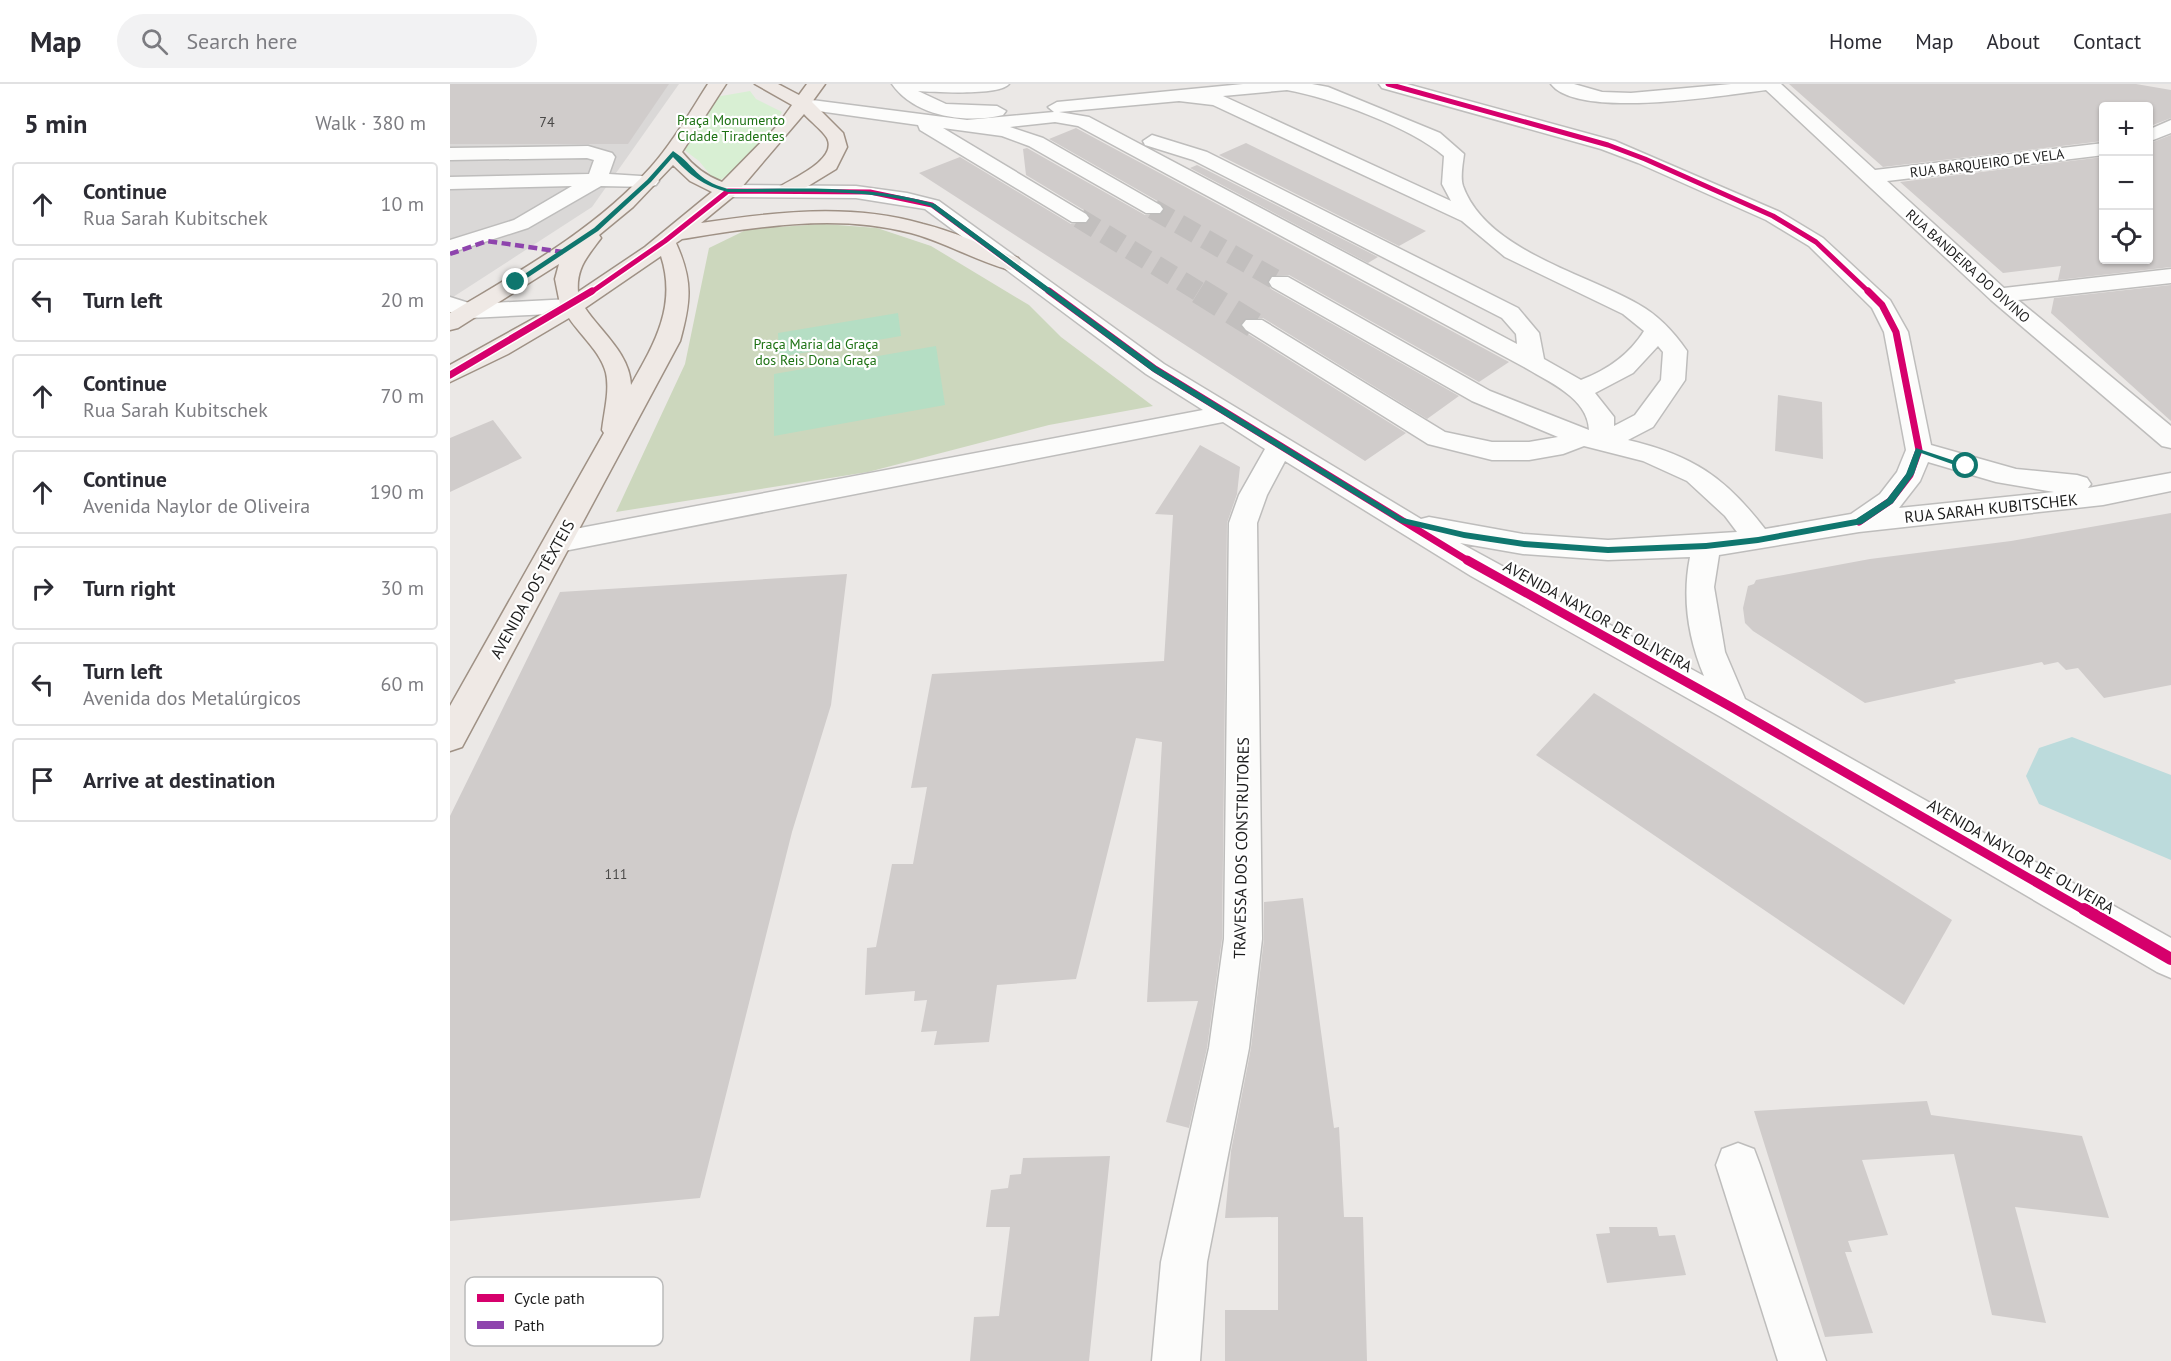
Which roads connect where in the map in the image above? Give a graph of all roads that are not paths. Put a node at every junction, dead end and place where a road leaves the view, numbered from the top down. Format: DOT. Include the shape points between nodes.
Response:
graph roads {
  1 [pos="717,84"];
  2 [pos="764,84"];
  3 [pos="816,84"];
  4 [pos="903,84"];
  5 [pos="1000,84"];
  6 [pos="1388,84"];
  7 [pos="1560,84"];
  8 [pos="1771,84"];
  9 [pos="1238,88"];
  10 [pos="1182,96"];
  11 [pos="804,104"];
  12 [pos="1310,107"];
  13 [pos="916,121"];
  14 [pos="970,125"];
  15 [pos="2171,126"];
  16 [pos="1106,132"];
  17 [pos="2153,135"];
  18 [pos="2099,149"];
  19 [pos="673,153"];
  20 [pos="450,154"];
  21 [pos="1431,161"];
  22 [pos="1870,177"];
  23 [pos="597,180"];
  24 [pos="649,181"];
  25 [pos="450,183"];
  26 [pos="1452,184"];
  27 [pos="728,190"];
  28 [pos="788,190"];
  29 [pos="1153,210"];
  30 [pos="1469,217"];
  31 [pos="1079,218"];
  32 [pos="596,230"];
  33 [pos="670,237"];
  34 [pos="450,247"];
  35 [pos="1010,263"];
  36 [pos="2171,276"];
  37 [pos="1280,282"];
  38 [pos="1999,295"];
  39 [pos="571,306"];
  40 [pos="456,313"];
  41 [pos="1254,325"];
  42 [pos="1657,329"];
  43 [pos="1533,362"];
  44 [pos="450,375"];
  45 [pos="1579,390"];
  46 [pos="1227,413"];
  47 [pos="1592,440"];
  48 [pos="615,441"];
  49 [pos="2171,441"];
  50 [pos="1280,446"];
  51 [pos="1919,450"];
  52 [pos="2162,483"];
  53 [pos="1401,520"];
  54 [pos="1859,522"];
  55 [pos="1758,540"];
  56 [pos="559,542"];
  57 [pos="1706,546"];
  58 [pos="1733,708"];
  59 [pos="450,738"];
  60 [pos="2171,959"];
  61 [pos="1738,1165"];
  62 [pos="1176,1361"];
  63 [pos="1802,1361"];
  1 -- 19 [label="main road"];
  2 -- 11 [label="main road"];
  3 -- 11 [label="main road"];
  4 -- 5 [label="street" via="944,88"];
  4 -- 10 [label="street" via="912,98 931,107 967,113"];
  6 -- 51 [label="street" via="1608,146 1773,216 1816,242 1882,305 1896,332"];
  7 -- 8 [label="street" via="1574,93 1624,99"];
  8 -- 22 [label="street, RUA BANDEIRA DO DIVINO"];
  9 -- 10 [label="street"];
  9 -- 12 [label="street" via="1288,98"];
  9 -- 26 [label="street" via="1287,85 1322,92 1433,137 1454,154"];
  10 -- 30 [label="street" via="1218,100"];
  11 -- 13 [label="street"];
  11 -- 27 [label="main road" via="782,134"];
  11 -- 28 [label="main road" via="836,137 838,147 829,165"];
  13 -- 14 [label="street"];
  13 -- 31 [label="street"];
  14 -- 16 [label="street" via="1055,117 1083,121"];
  14 -- 29 [label="street" via="1036,142"];
  15 -- 17 [label="street"];
  16 -- 43 [label="street"];
  16 -- 43 [label="street" via="1164,143 1200,156 1510,313 1527,333"];
  18 -- 22 [label="street, RUA BARQUEIRO DE VELA"];
  19 -- 24 [label="main road"];
  19 -- 27 [label="main road" via="696,177"];
  20 -- 23 [label="street" via="588,152 605,158"];
  21 -- 26 [label="street"];
  22 -- 38 [label="street, RUA BANDEIRA DO DIVINO"];
  23 -- 24 [label="street"];
  23 -- 25 [label="street"];
  23 -- 34 [label="street" via="521,224"];
  24 -- 32 [label="main road"];
  26 -- 30 [label="street"];
  27 -- 28 [label="street, AVENIDA NAYLOR DE OLIVEIRA"];
  27 -- 33 [label="main road"];
  28 -- 35 [label="street, AVENIDA NAYLOR DE OLIVEIRA" via="870,192 932,205"];
  30 -- 42 [label="street" via="1513,252 1631,309"];
  32 -- 39 [label="main road" via="570,265 566,286"];
  32 -- 40 [label="main road"];
  33 -- 35 [label="main road" via="778,218 843,216 918,229"];
  33 -- 39 [label="main road"];
  33 -- 48 [label="main road, AVENIDA DOS TÊXTEIS" via="679,273 680,305 668,341"];
  35 -- 46 [label="street, AVENIDA NAYLOR DE OLIVEIRA" via="1155,369"];
  36 -- 38 [label="street"];
  37 -- 47 [label="street" via="1481,396"];
  38 -- 49 [label="street, RUA BANDEIRA DO DIVINO"];
  39 -- 40 [label="street"];
  39 -- 44 [label="main road"];
  39 -- 48 [label="main road, AVENIDA DOS TÊXTEIS" via="609,354 618,373"];
  41 -- 47 [label="street" via="1437,438 1492,451 1529,451"];
  42 -- 45 [label="street" via="1634,363 1608,380"];
  42 -- 47 [label="street" via="1675,351 1673,381 1644,421"];
  43 -- 45 [label="street"];
  45 -- 47 [label="street" via="1601,417"];
  46 -- 50 [label="street, AVENIDA NAYLOR DE OLIVEIRA"];
  46 -- 56 [label="street"];
  47 -- 55 [label="street" via="1651,454 1697,475 1735,509"];
  48 -- 56 [label="main road, AVENIDA DOS TÊXTEIS"];
  50 -- 53 [label="street, AVENIDA NAYLOR DE OLIVEIRA"];
  50 -- 62 [label="street, TRAVESSA DOS CONSTRUTORES" via="1253,495 1243,523 1243,939 1229,1048 1184,1262"];
  51 -- 52 [label="street, RUA SARAH KUBITSCHEK" via="2011,477 2066,484"];
  51 -- 54 [label="street" via="1910,474 1890,501"];
  52 -- 54 [label="street, RUA SARAH KUBITSCHEK" via="2103,496"];
  53 -- 57 [label="street, RUA SARAH KUBITSCHEK" via="1524,544 1608,550"];
  53 -- 58 [label="street, AVENIDA NAYLOR DE OLIVEIRA" via="1481,569"];
  54 -- 55 [label="street, RUA SARAH KUBITSCHEK"];
  55 -- 57 [label="street, RUA SARAH KUBITSCHEK"];
  56 -- 59 [label="main road, AVENIDA DOS TÊXTEIS"];
  57 -- 58 [label="street" via="1699,586 1708,652"];
  58 -- 60 [label="street, AVENIDA NAYLOR DE OLIVEIRA"];
  61 -- 63 [label="street"];
}
